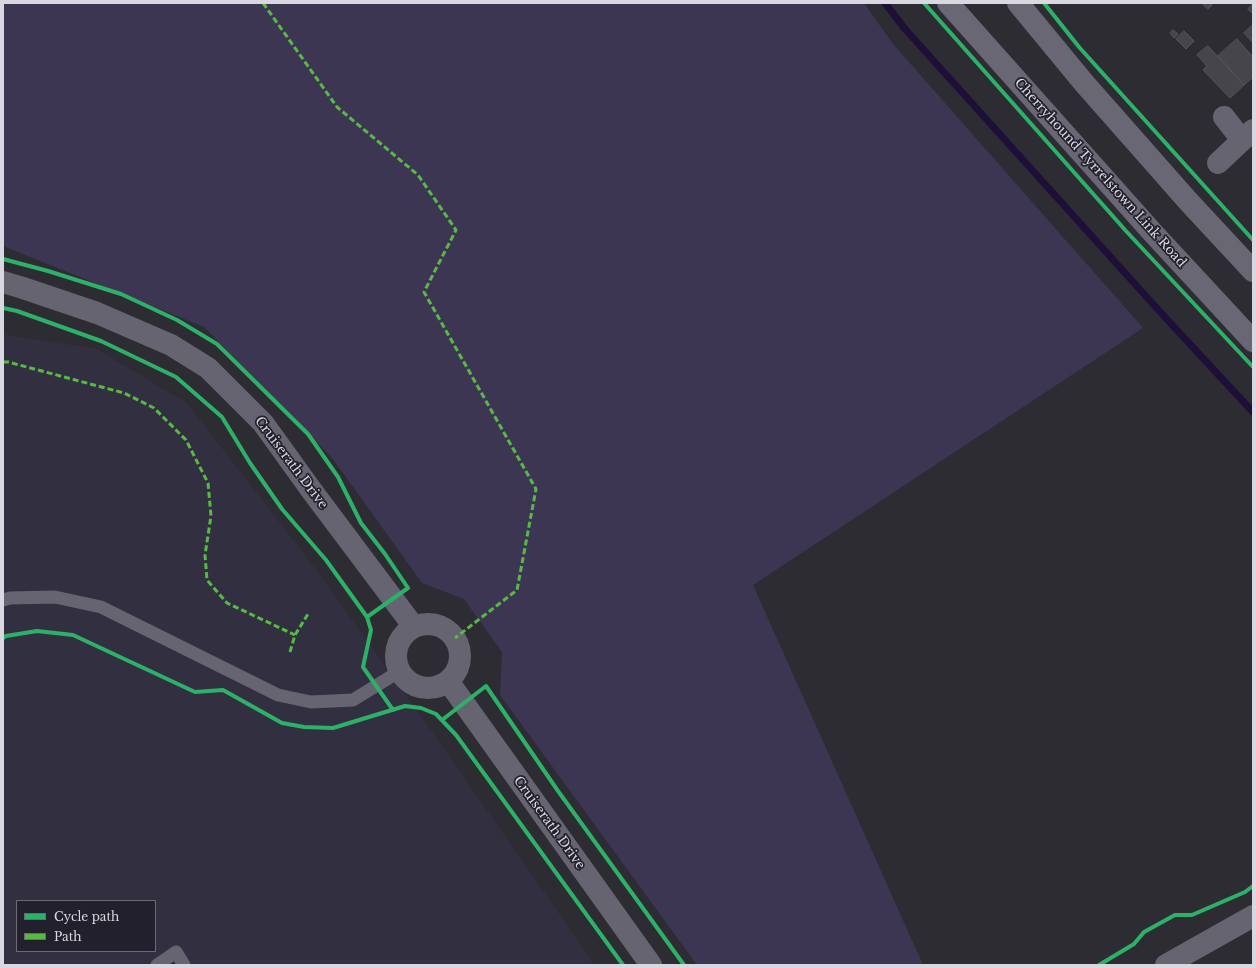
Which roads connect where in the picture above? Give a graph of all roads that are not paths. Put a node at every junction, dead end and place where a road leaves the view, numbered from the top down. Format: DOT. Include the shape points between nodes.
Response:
graph roads {
  1 [pos="948,3"];
  2 [pos="1018,3"];
  3 [pos="1224,117"];
  4 [pos="1248,135"];
  5 [pos="1218,163"];
  6 [pos="1253,271"];
  7 [pos="3,282"];
  8 [pos="1253,341"];
  9 [pos="3,600"];
  10 [pos="414,626"];
  11 [pos="400,672"];
  12 [pos="448,681"];
  13 [pos="1253,916"];
  14 [pos="157,965"];
  15 [pos="184,965"];
  16 [pos="651,965"];
  17 [pos="1166,965"];
  1 -- 8 [label="street, Cherryhound Tyrrelstown Link Road"];
  2 -- 6 [label="street" via="1084,83"];
  3 -- 4 [label="street"];
  4 -- 5 [label="street"];
  7 -- 10 [label="street, Cruiserath Drive" via="97,312 171,345 208,368 263,423"];
  9 -- 11 [label="lane" via="55,597 101,607 278,695 310,702 353,700"];
  10 -- 11 [label="street" via="399,641 396,662"];
  10 -- 12 [label="street" via="441,626 455,638 460,661"];
  11 -- 12 [label="street" via="416,686 427,688"];
  12 -- 16 [label="street, Cruiserath Drive"];
  13 -- 17 [label="street"];
  14 -- 15 [label="lane" via="176,952"];
}
